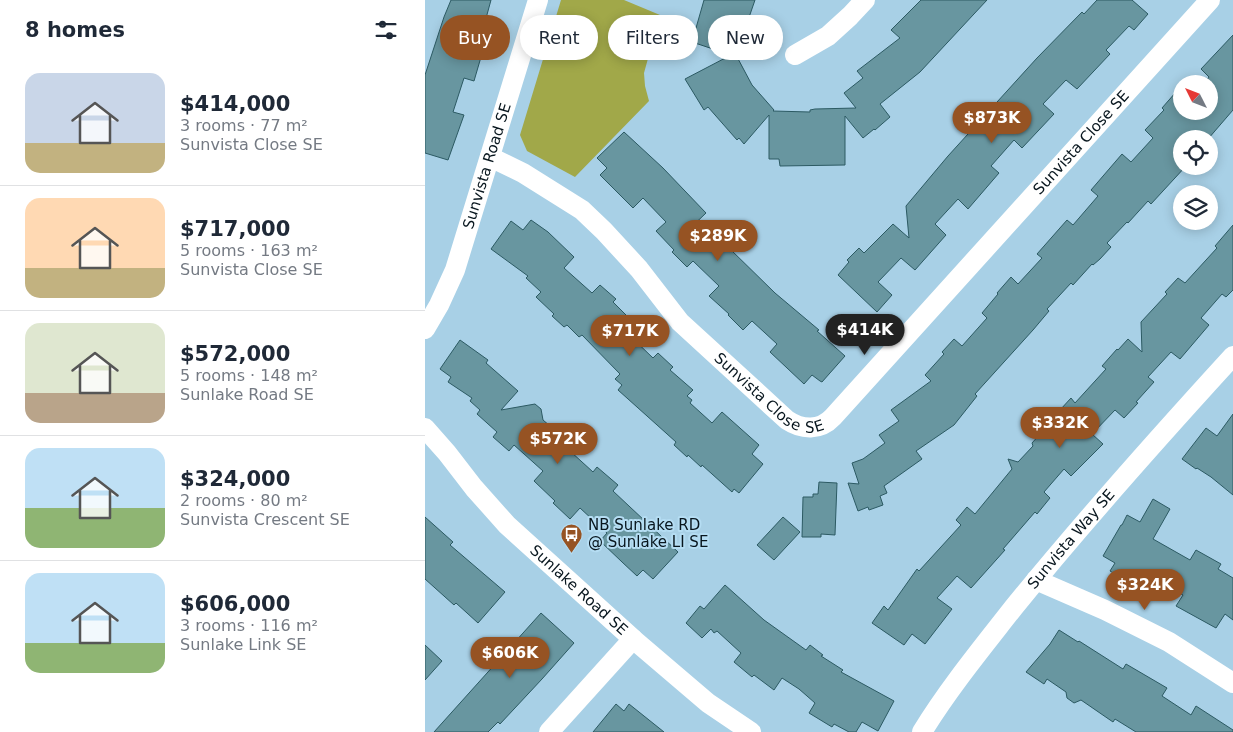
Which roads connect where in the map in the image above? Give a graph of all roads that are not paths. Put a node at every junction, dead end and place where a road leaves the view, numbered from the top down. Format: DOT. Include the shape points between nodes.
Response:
graph roads {
  1 [pos="538,0"];
  2 [pos="865,0"];
  3 [pos="1210,0"];
  4 [pos="795,55"];
  5 [pos="490,158"];
  6 [pos="425,329"];
  7 [pos="1229,369"];
  8 [pos="425,428"];
  9 [pos="1036,580"];
  10 [pos="633,639"];
  11 [pos="1233,683"];
  12 [pos="549,732"];
  13 [pos="751,732"];
  14 [pos="922,732"];
  1 -- 5 [label="street, Sunvista Road SE"];
  2 -- 4 [label="street" via="828,36"];
  3 -- 5 [label="street, Sunvista Close SE" via="833,417 820,426 801,427 787,420 703,345 680,322 639,269 582,210 523,173"];
  5 -- 6 [label="street, Sunvista Road SE" via="455,270"];
  7 -- 9 [label="street, Sunvista Way SE" via="1130,470"];
  8 -- 10 [label="street, Sunlake Road SE" via="507,525"];
  9 -- 11 [label="street" via="1169,642"];
  9 -- 14 [label="street, Sunvista Way SE" via="952,685"];
  10 -- 12 [label="street"];
  10 -- 13 [label="street, Sunlake Road SE" via="708,703"];
}
